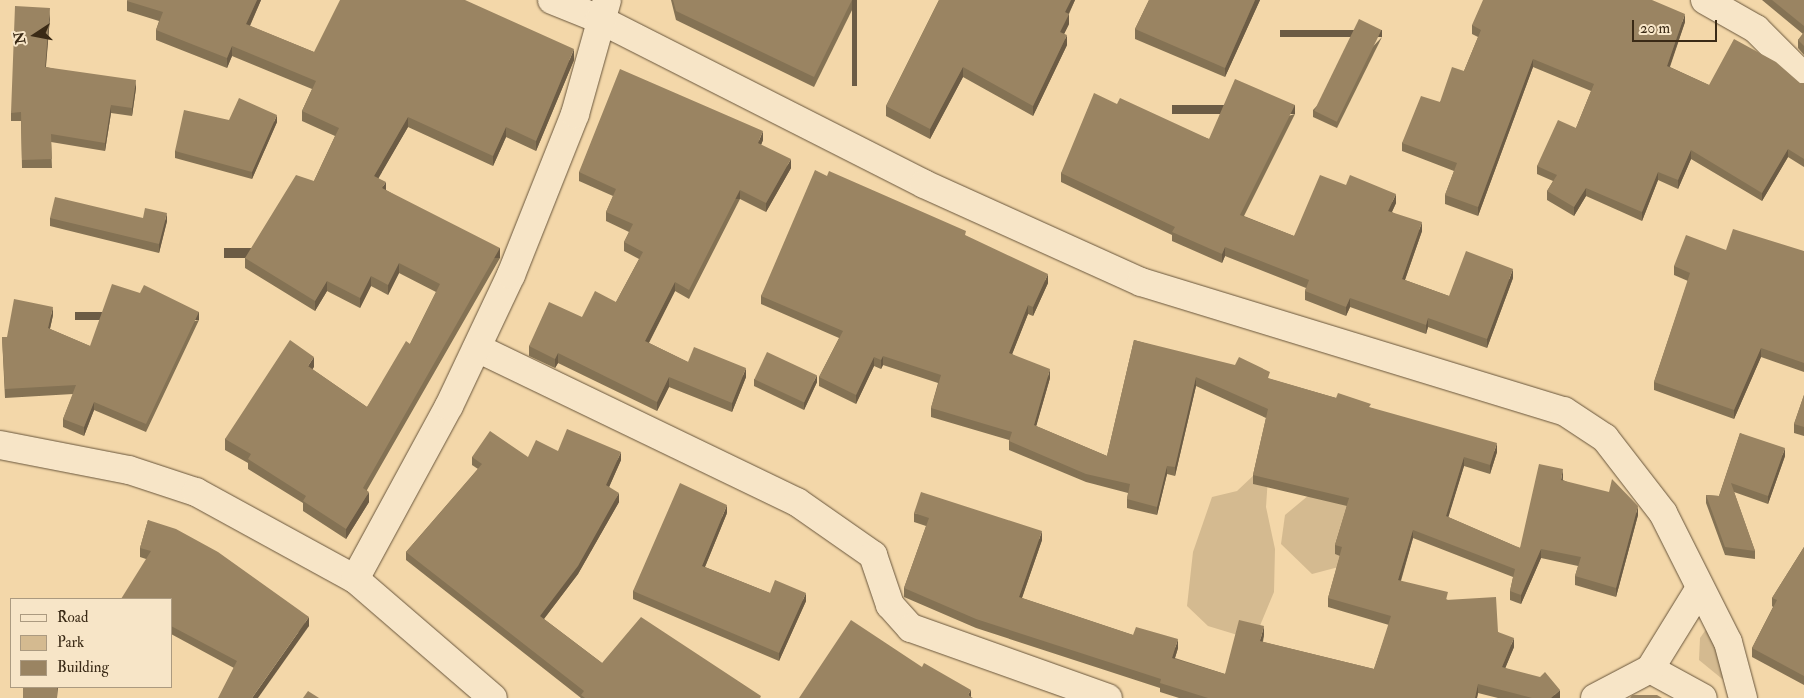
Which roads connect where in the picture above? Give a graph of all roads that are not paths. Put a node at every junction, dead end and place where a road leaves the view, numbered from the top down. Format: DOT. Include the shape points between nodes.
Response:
graph roads {
  1 [pos="552,0"];
  2 [pos="1705,0"];
  3 [pos="603,10"];
  4 [pos="1804,77"];
  5 [pos="477,348"];
  6 [pos="0,445"];
  7 [pos="355,579"];
  8 [pos="1700,588"];
  9 [pos="1650,669"];
  10 [pos="493,698"];
  11 [pos="1108,698"];
  12 [pos="1595,698"];
  13 [pos="1703,698"];
  14 [pos="1743,698"];
  1 -- 3 [label="street"];
  2 -- 4 [label="street" via="1756,29"];
  3 -- 5 [label="street" via="575,114 511,276"];
  3 -- 8 [label="street" via="924,184 1141,282 1564,411 1605,438 1635,473 1663,513"];
  5 -- 7 [label="street"];
  5 -- 11 [label="street" via="797,502 873,555 890,605 911,628"];
  6 -- 7 [label="street" via="130,470 196,492"];
  7 -- 10 [label="street"];
  8 -- 9 [label="street"];
  8 -- 14 [label="street" via="1728,642"];
  9 -- 12 [label="street"];
  9 -- 13 [label="street"];
}
